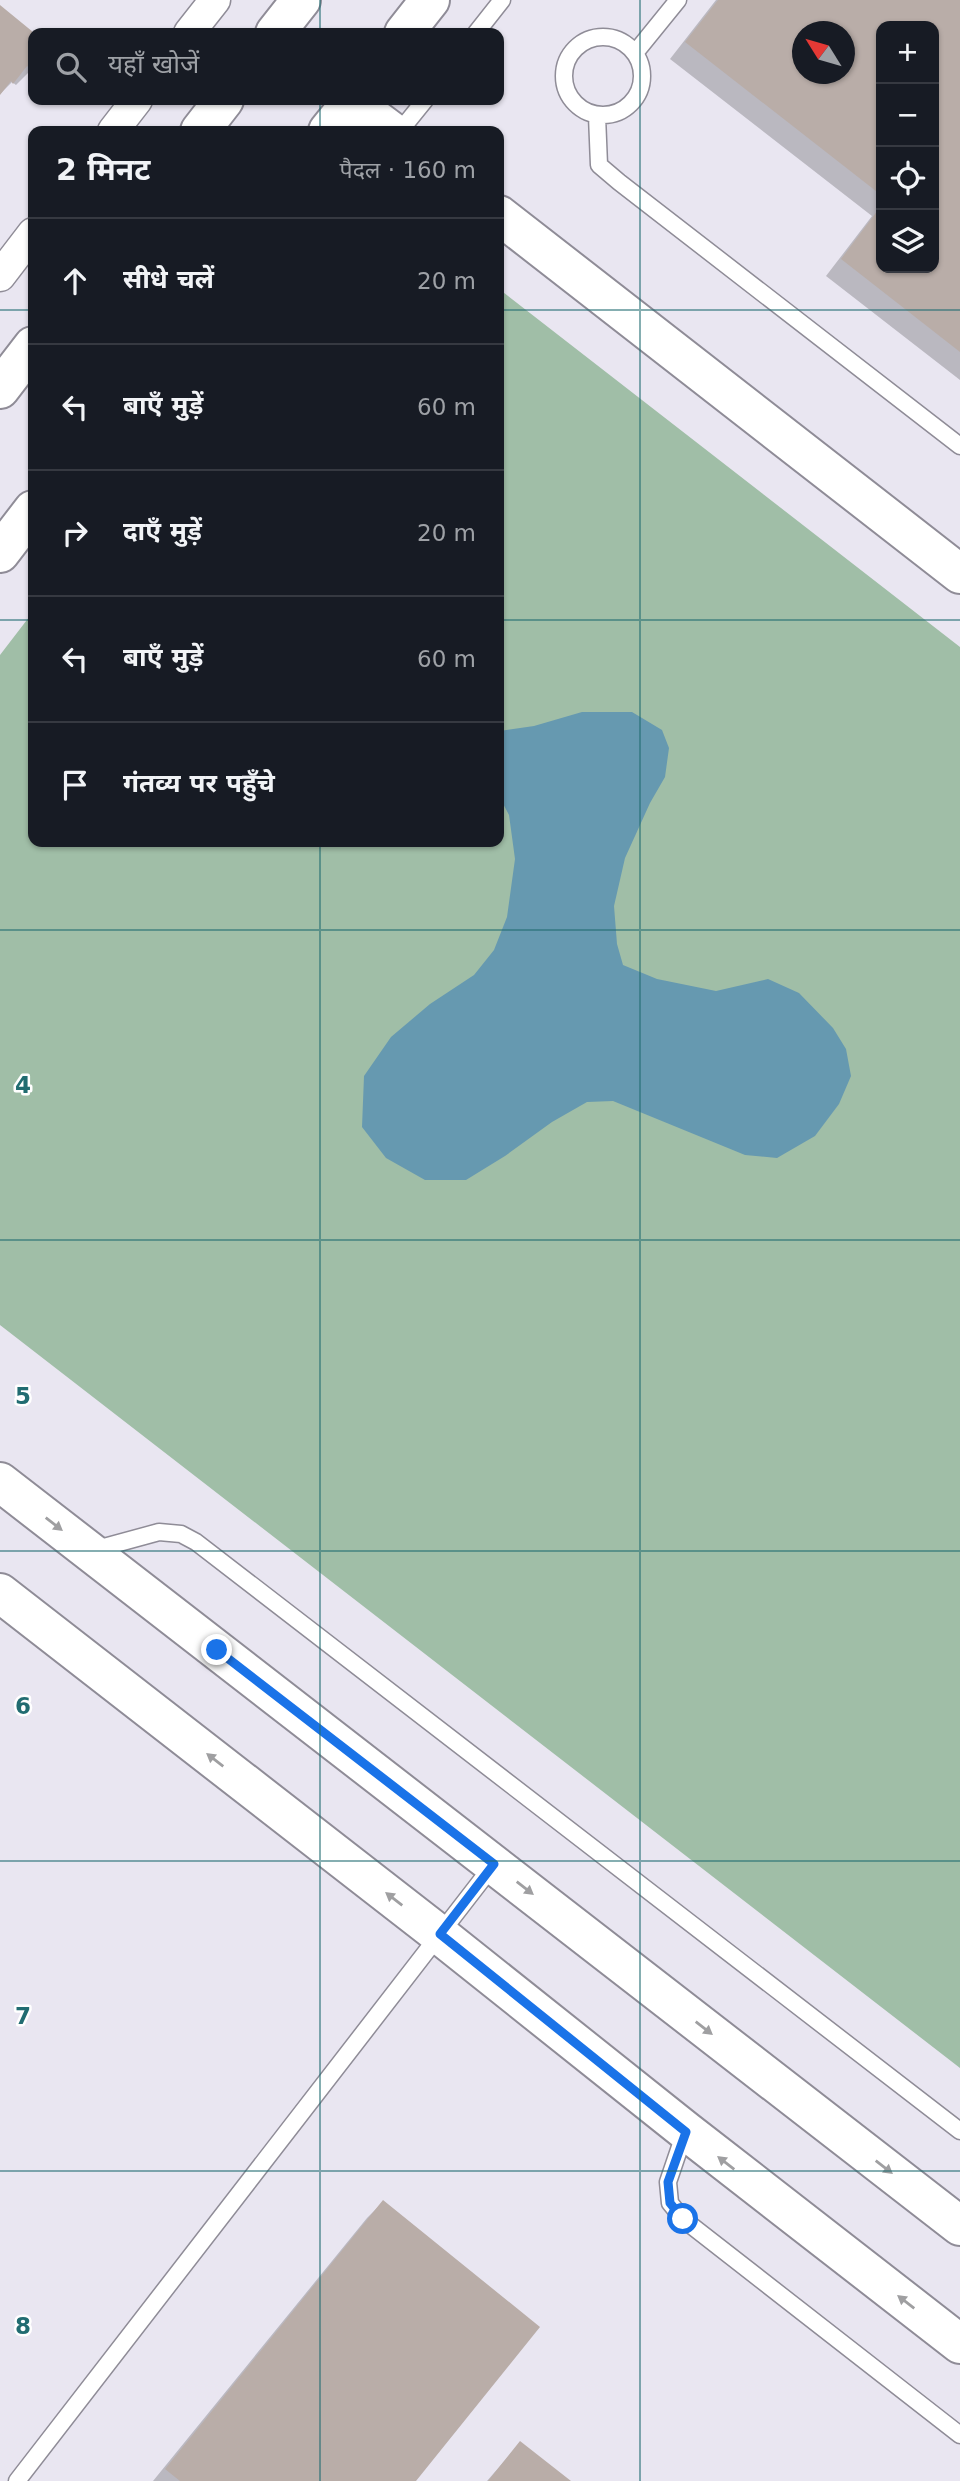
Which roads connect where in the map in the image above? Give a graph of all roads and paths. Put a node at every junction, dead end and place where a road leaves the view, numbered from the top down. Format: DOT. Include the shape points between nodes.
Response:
graph roads {
  1 [pos="215,0"];
  2 [pos="301,0"];
  3 [pos="430,0"];
  4 [pos="502,0"];
  5 [pos="678,0"];
  6 [pos="193,28"];
  7 [pos="279,28"];
  8 [pos="408,28"];
  9 [pos="480,28"];
  10 [pos="635,53"];
  11 [pos="133,105"];
  12 [pos="220,105"];
  13 [pos="348,105"];
  14 [pos="358,105"];
  15 [pos="421,105"];
  16 [pos="597,116"];
  17 [pos="117,126"];
  18 [pos="204,126"];
  19 [pos="332,126"];
  20 [pos="384,126"];
  21 [pos="404,126"];
  22 [pos="504,219"];
  23 [pos="28,240"];
  24 [pos="0,276"];
  25 [pos="28,352"];
  26 [pos="1,385"];
  27 [pos="960,446"];
  28 [pos="28,517"];
  29 [pos="0,553"];
  30 [pos="960,574"];
  31 [pos="0,1482"];
  32 [pos="89,1551"];
  33 [pos="0,1593"];
  34 [pos="494,1864"];
  35 [pos="440,1934"];
  36 [pos="960,2131"];
  37 [pos="686,2132"];
  38 [pos="960,2226"];
  39 [pos="960,2344"];
  40 [pos="960,2435"];
  41 [pos="17,2481"];
  1 -- 6 [label="street"];
  2 -- 7 [label="street"];
  3 -- 8 [label="street"];
  4 -- 9 [label="lane"];
  5 -- 10 [label="lane"];
  10 -- 16 [label="lane" via="643,77 640,91 623,111"];
  10 -- 16 [label="lane" via="615,38 602,37 578,45 569,55 566,91 573,103"];
  11 -- 17 [label="street"];
  12 -- 18 [label="street"];
  13 -- 19 [label="street"];
  14 -- 20 [label="street"];
  15 -- 21 [label="lane"];
  16 -- 27 [label="lane" via="599,164 618,182"];
  22 -- 30 [label="street"];
  23 -- 24 [label="street"];
  25 -- 26 [label="street"];
  28 -- 29 [label="street"];
  31 -- 32 [label="street, one-way"];
  32 -- 34 [label="street"];
  32 -- 36 [label="lane" via="159,1532 181,1534 195,1542"];
  35 -- 33 [label="street, one-way"];
  34 -- 35 [label="lane"];
  34 -- 38 [label="street, one-way"];
  35 -- 37 [label="street"];
  35 -- 41 [label="lane"];
  39 -- 37 [label="street, one-way"];
  37 -- 40 [label="lane" via="668,2182 670,2203 683,2219"];
}
